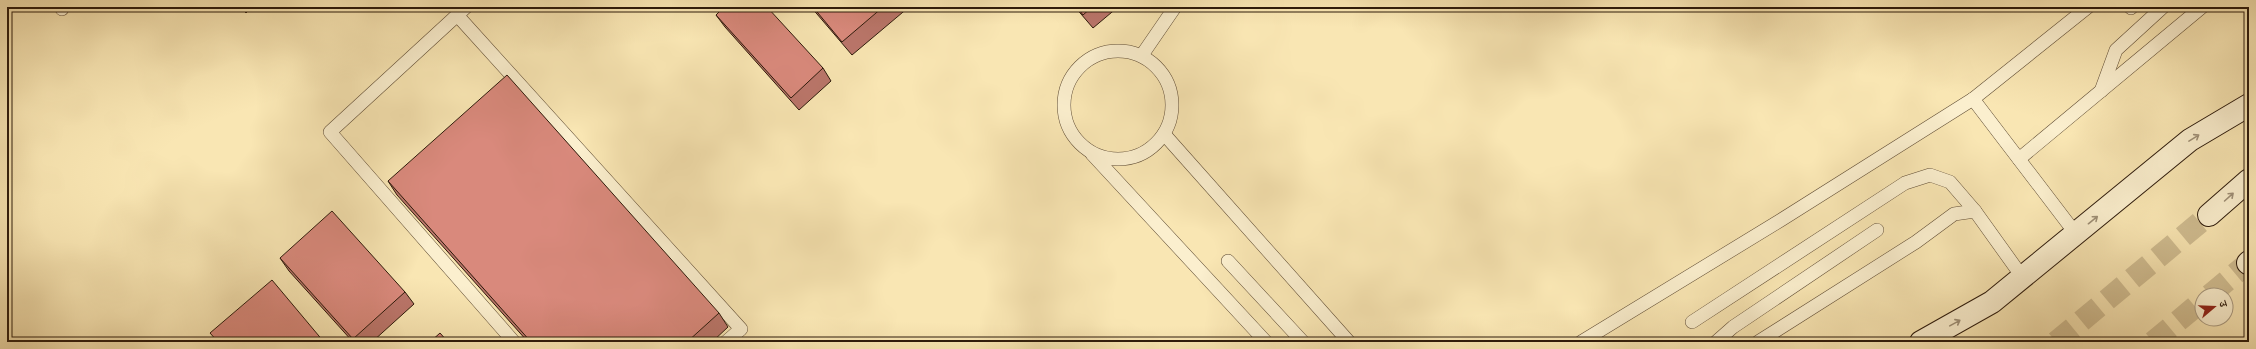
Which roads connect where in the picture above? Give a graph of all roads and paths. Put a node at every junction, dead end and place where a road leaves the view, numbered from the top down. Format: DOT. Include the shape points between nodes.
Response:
graph roads {
  1 [pos="1175,7"];
  2 [pos="2088,7"];
  3 [pos="2163,7"];
  4 [pos="2202,7"];
  5 [pos="462,11"];
  6 [pos="1142,55"];
  7 [pos="2101,91"];
  8 [pos="1973,99"];
  9 [pos="2249,105"];
  10 [pos="1164,134"];
  11 [pos="1089,150"];
  12 [pos="2019,159"];
  13 [pos="2249,180"];
  14 [pos="1975,210"];
  15 [pos="2209,215"];
  16 [pos="1877,230"];
  17 [pos="2076,234"];
  18 [pos="1228,262"];
  19 [pos="2022,278"];
  20 [pos="1692,322"];
  21 [pos="514,342"];
  22 [pos="726,342"];
  23 [pos="1266,342"];
  24 [pos="1303,342"];
  25 [pos="1350,342"];
  26 [pos="1581,342"];
  27 [pos="1716,342"];
  28 [pos="1758,342"];
  29 [pos="1921,342"];
  1 -- 6 [label="lane"];
  2 -- 8 [label="lane"];
  3 -- 7 [label="lane" via="2116,50"];
  4 -- 7 [label="lane"];
  5 -- 21 [label="lane" via="330,132"];
  5 -- 22 [label="lane" via="741,329"];
  6 -- 10 [label="lane" via="1157,66 1168,82 1172,100"];
  6 -- 11 [label="lane" via="1124,50 1106,52 1088,59 1075,72 1066,89 1065,113 1076,139"];
  7 -- 12 [label="lane"];
  8 -- 12 [label="lane"];
  8 -- 26 [label="lane"];
  17 -- 9 [label="street, one-way" via="2190,140"];
  10 -- 11 [label="lane" via="1153,147 1138,156 1122,159 1104,157"];
  10 -- 25 [label="lane"];
  11 -- 23 [label="lane"];
  12 -- 17 [label="lane"];
  15 -- 13 [label="street, one-way"];
  14 -- 19 [label="lane"];
  14 -- 20 [label="lane" via="1950,182 1930,175 1905,183"];
  14 -- 28 [label="lane" via="1954,214 1916,242"];
  16 -- 27 [label="lane" via="1733,327"];
  17 -- 19 [label="street"];
  18 -- 24 [label="lane"];
  29 -- 19 [label="street, one-way" via="1992,302"];
}
